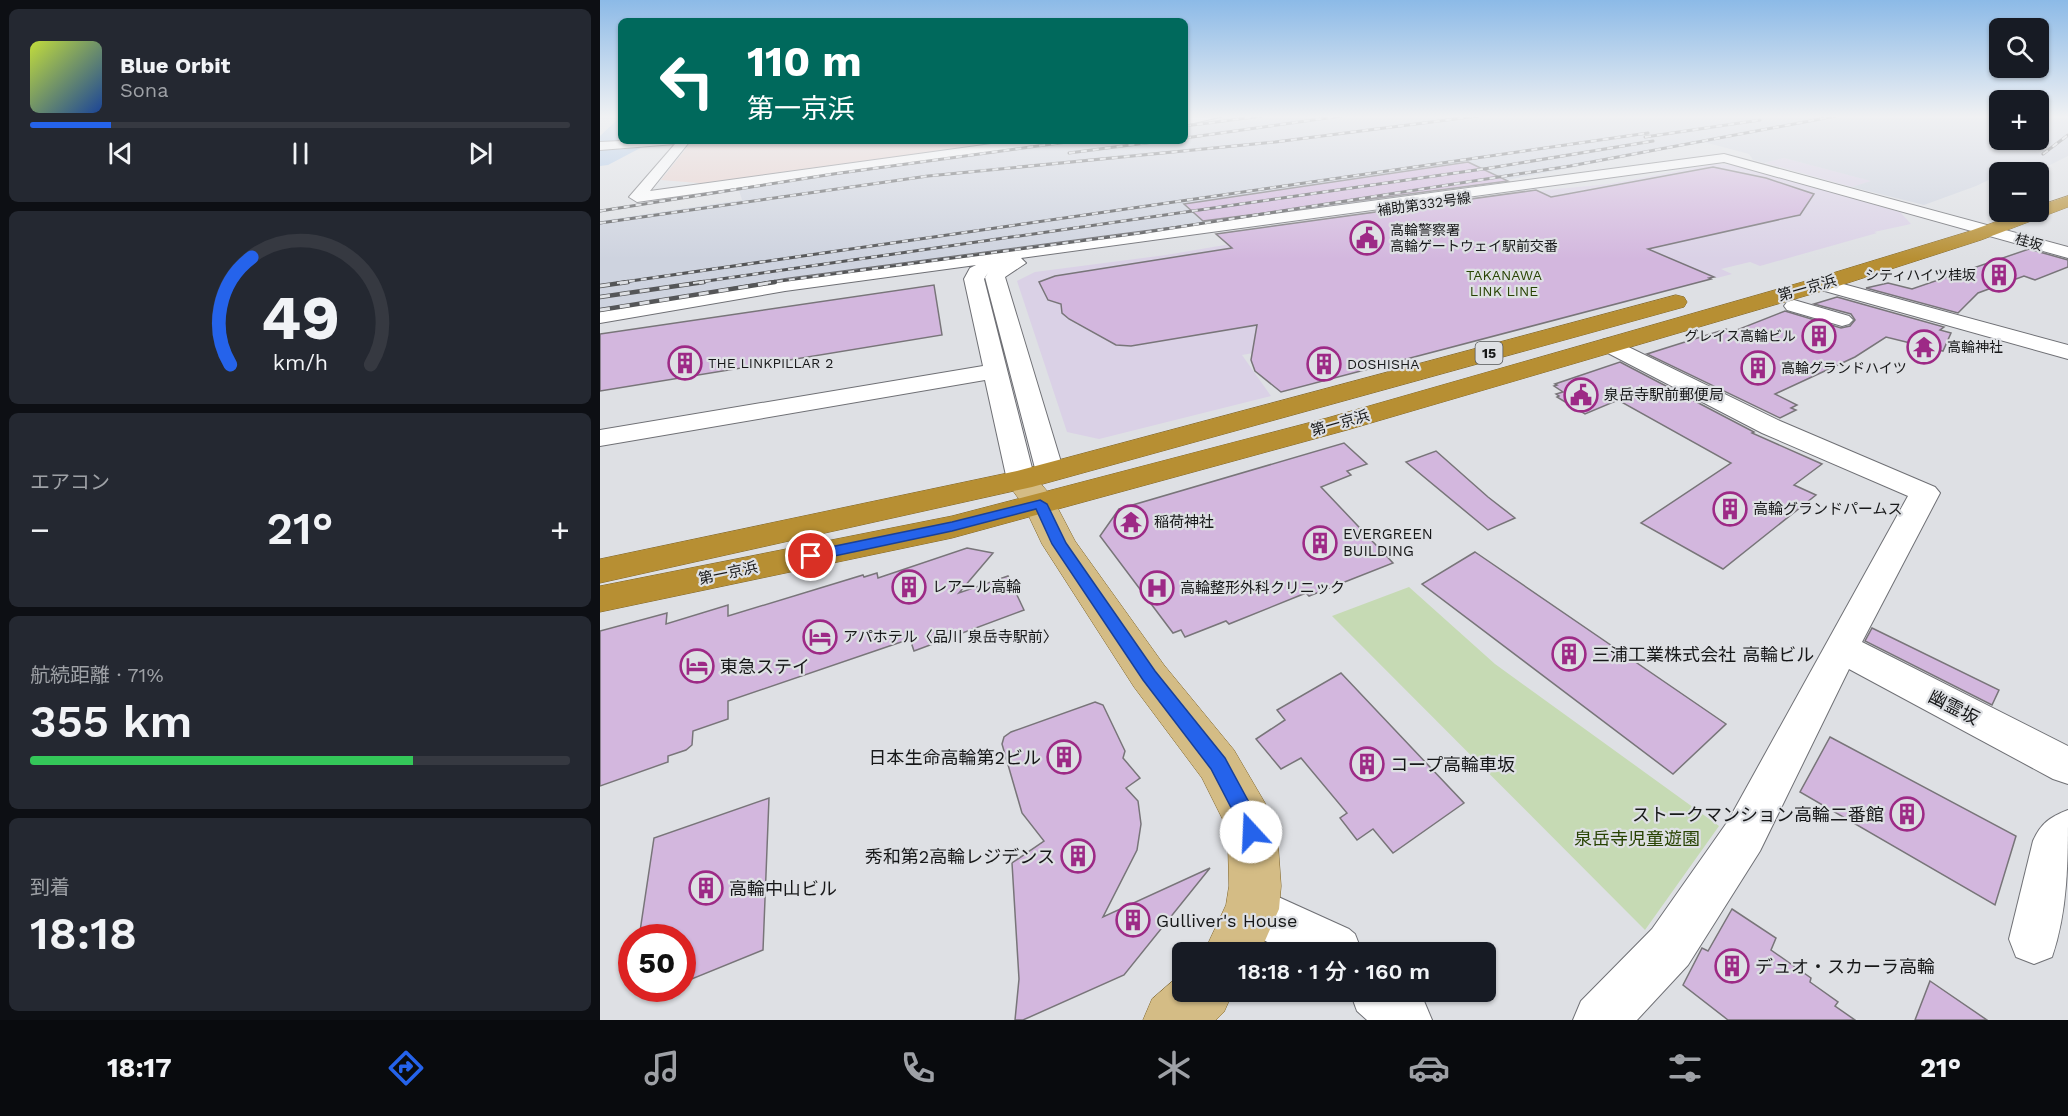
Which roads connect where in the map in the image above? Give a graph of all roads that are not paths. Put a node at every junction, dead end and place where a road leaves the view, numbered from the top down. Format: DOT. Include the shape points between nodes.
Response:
graph roads {
  1 [pos="665,164"];
  2 [pos="878,164"];
  3 [pos="1683,164"];
  4 [pos="1694,164"];
  5 [pos="1745,164"];
  6 [pos="2068,201"];
  7 [pos="1989,209"];
  8 [pos="1956,221"];
  9 [pos="1990,231"];
  10 [pos="1900,238"];
  11 [pos="1934,249"];
  12 [pos="2068,253"];
  13 [pos="1821,284"];
  14 [pos="785,285"];
  15 [pos="1794,306"];
  16 [pos="600,319"];
  17 [pos="1842,320"];
  18 [pos="1610,345"];
  19 [pos="2068,352"];
  20 [pos="600,438"];
  21 [pos="1037,485"];
  22 [pos="600,570"];
  23 [pos="600,599"];
  24 [pos="1841,648"];
  25 [pos="2068,766"];
  26 [pos="2068,831"];
  27 [pos="1252,909"];
  28 [pos="2034,939"];
  29 [pos="1237,942"];
  30 [pos="1320,942"];
  31 [pos="1193,1002"];
  32 [pos="1386,1002"];
  33 [pos="1173,1020"];
  34 [pos="1405,1020"];
  35 [pos="1600,1020"];
  1 -- 2 [label="street" via="637,197"];
  3 -- 14 [label="street"];
  4 -- 21 [label="street, 補助第332号線" via="1406,209 1017,263 995,278"];
  5 -- 8 [label="street, 桂坂"];
  6 -- 9 [label="highway, 第一京浜 / 15"];
  7 -- 8 [label="highway, 第一京浜 / 15"];
  8 -- 9 [label="street, 桂坂"];
  8 -- 10 [label="highway, 第一京浜 / 15"];
  9 -- 11 [label="highway, 第一京浜 / 15"];
  9 -- 12 [label="street, 桂坂"];
  10 -- 11 [label="highway"];
  10 -- 21 [label="highway, 第一京浜 / 15"];
  11 -- 13 [label="highway, 第一京浜 / 15"];
  13 -- 18 [label="highway, 第一京浜 / 15"];
  13 -- 19 [label="street"];
  14 -- 16 [label="street"];
  14 -- 21 [label="street" via="978,267"];
  15 -- 17 [label="street"];
  18 -- 21 [label="highway, 第一京浜 / 15" via="1337,424"];
  18 -- 24 [label="street" via="1772,427 1925,493"];
  20 -- 21 [label="street" via="995,371"];
  21 -- 22 [label="highway, 第一京浜 / 15"];
  21 -- 23 [label="highway, 第一京浜 / 15" via="952,527"];
  21 -- 27 [label="main road" via="1059,544 1234,791 1248,819 1254,844"];
  24 -- 25 [label="street, 幽霊坂"];
  24 -- 35 [label="street" via="1744,836 1670,946"];
  26 -- 28 [label="street" via="2056,841"];
  27 -- 29 [label="main road"];
  27 -- 30 [label="street"];
  31 -- 33 [label="main road"];
  32 -- 34 [label="street"];
}
